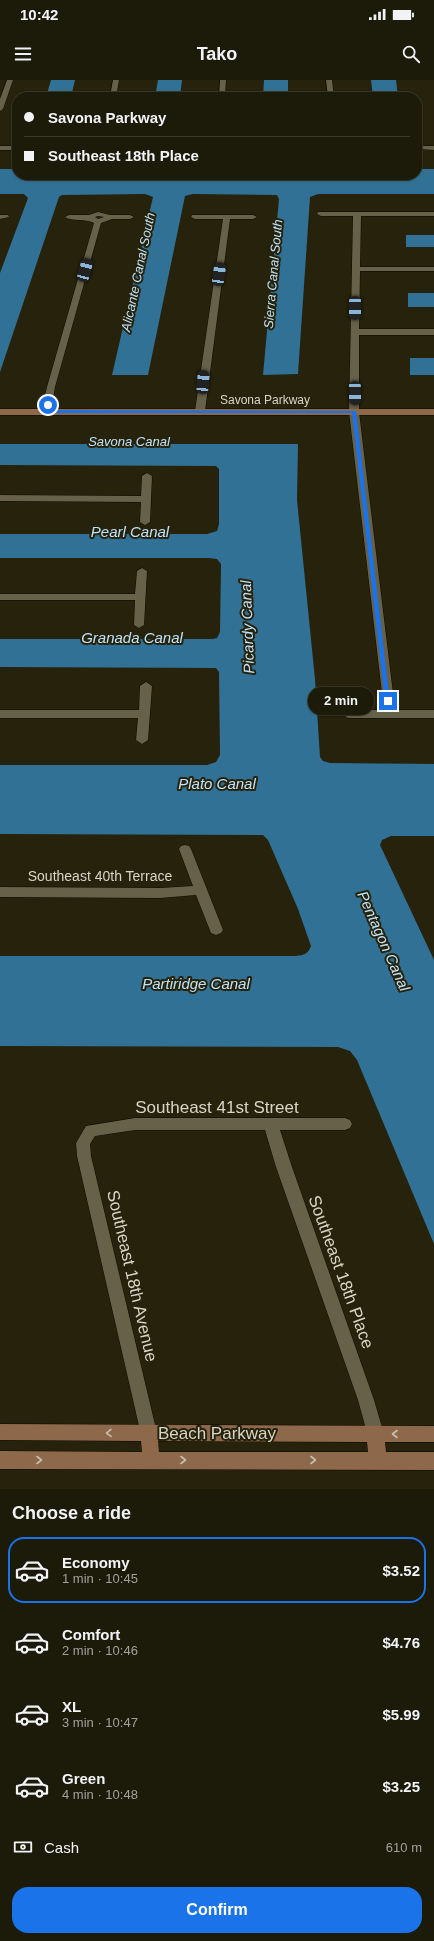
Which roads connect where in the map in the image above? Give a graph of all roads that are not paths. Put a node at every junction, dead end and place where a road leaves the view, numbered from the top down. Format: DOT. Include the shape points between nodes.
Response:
graph roads {
  1 [pos="10,80"];
  2 [pos="116,80"];
  3 [pos="223,80"];
  4 [pos="330,80"];
  5 [pos="114,92"];
  6 [pos="222,92"];
  7 [pos="330,92"];
  8 [pos="0,109"];
  9 [pos="0,148"];
  10 [pos="12,148"];
  11 [pos="422,148"];
  12 [pos="434,148"];
  13 [pos="321,214"];
  14 [pos="357,214"];
  15 [pos="434,214"];
  16 [pos="69,217"];
  17 [pos="130,217"];
  18 [pos="195,217"];
  19 [pos="228,217"];
  20 [pos="253,217"];
  21 [pos="94,219"];
  22 [pos="356,269"];
  23 [pos="434,269"];
  24 [pos="355,332"];
  25 [pos="434,332"];
  26 [pos="0,405"];
  27 [pos="434,405"];
  28 [pos="47,408"];
  29 [pos="200,408"];
  30 [pos="354,408"];
  31 [pos="0,412"];
  32 [pos="434,412"];
  33 [pos="148,476"];
  34 [pos="0,498"];
  35 [pos="146,499"];
  36 [pos="145,522"];
  37 [pos="142,571"];
  38 [pos="0,597"];
  39 [pos="141,597"];
  40 [pos="139,625"];
  41 [pos="146,686"];
  42 [pos="0,714"];
  43 [pos="144,714"];
  44 [pos="348,714"];
  45 [pos="390,714"];
  46 [pos="434,714"];
  47 [pos="142,740"];
  48 [pos="185,849"];
  49 [pos="201,890"];
  50 [pos="0,892"];
  51 [pos="216,930"];
  52 [pos="271,1124"];
  53 [pos="345,1124"];
  54 [pos="91,1130"];
  55 [pos="0,1432"];
  56 [pos="148,1432"];
  57 [pos="375,1434"];
  58 [pos="434,1434"];
  59 [pos="0,1460"];
  60 [pos="152,1460"];
  61 [pos="378,1460"];
  62 [pos="434,1460"];
  1 -- 8 [label="street"];
  2 -- 5 [label="street"];
  3 -- 6 [label="street"];
  4 -- 7 [label="street"];
  9 -- 10 [label="street"];
  11 -- 12 [label="street"];
  13 -- 14 [label="street"];
  14 -- 15 [label="street"];
  14 -- 22 [label="street"];
  16 -- 21 [label="street"];
  17 -- 21 [label="street"];
  18 -- 19 [label="street"];
  19 -- 20 [label="street"];
  19 -- 29 [label="street"];
  21 -- 28 [label="street"];
  22 -- 23 [label="street"];
  22 -- 24 [label="street"];
  24 -- 25 [label="street"];
  24 -- 30 [label="street"];
  26 -- 28 [label="street, Savona Parkway"];
  27 -- 30 [label="street, Savona Parkway"];
  28 -- 29 [label="street, Savona Parkway"];
  28 -- 31 [label="street, Savona Parkway"];
  29 -- 30 [label="street, Savona Parkway"];
  30 -- 32 [label="street, Savona Parkway"];
  30 -- 45 [label="street"];
  33 -- 35 [label="street"];
  34 -- 35 [label="street"];
  35 -- 36 [label="street"];
  37 -- 39 [label="street"];
  38 -- 39 [label="street"];
  39 -- 40 [label="street"];
  41 -- 43 [label="street"];
  42 -- 43 [label="street"];
  43 -- 47 [label="street"];
  44 -- 45 [label="street"];
  45 -- 46 [label="street"];
  48 -- 49 [label="street, Southeast 40th Terrace"];
  49 -- 50 [label="street, Southeast 40th Terrace"];
  49 -- 51 [label="street, Southeast 40th Terrace"];
  52 -- 53 [label="street, Southeast 41st Street"];
  52 -- 54 [label="street, Southeast 41st Street" via="135,1124"];
  52 -- 57 [label="street, Southeast 18th Place" via="366,1400"];
  54 -- 56 [label="street, Southeast 18th Avenue" via="83,1143 84,1156"];
  56 -- 55 [label="street, Beach Parkway, one-way"];
  56 -- 57 [label="street, Beach Parkway"];
  56 -- 60 [label="street"];
  58 -- 57 [label="street, Beach Parkway, one-way"];
  57 -- 61 [label="street"];
  59 -- 60 [label="street, Beach Parkway, one-way"];
  60 -- 61 [label="street, Beach Parkway, one-way"];
  61 -- 62 [label="street, Beach Parkway"];
}
